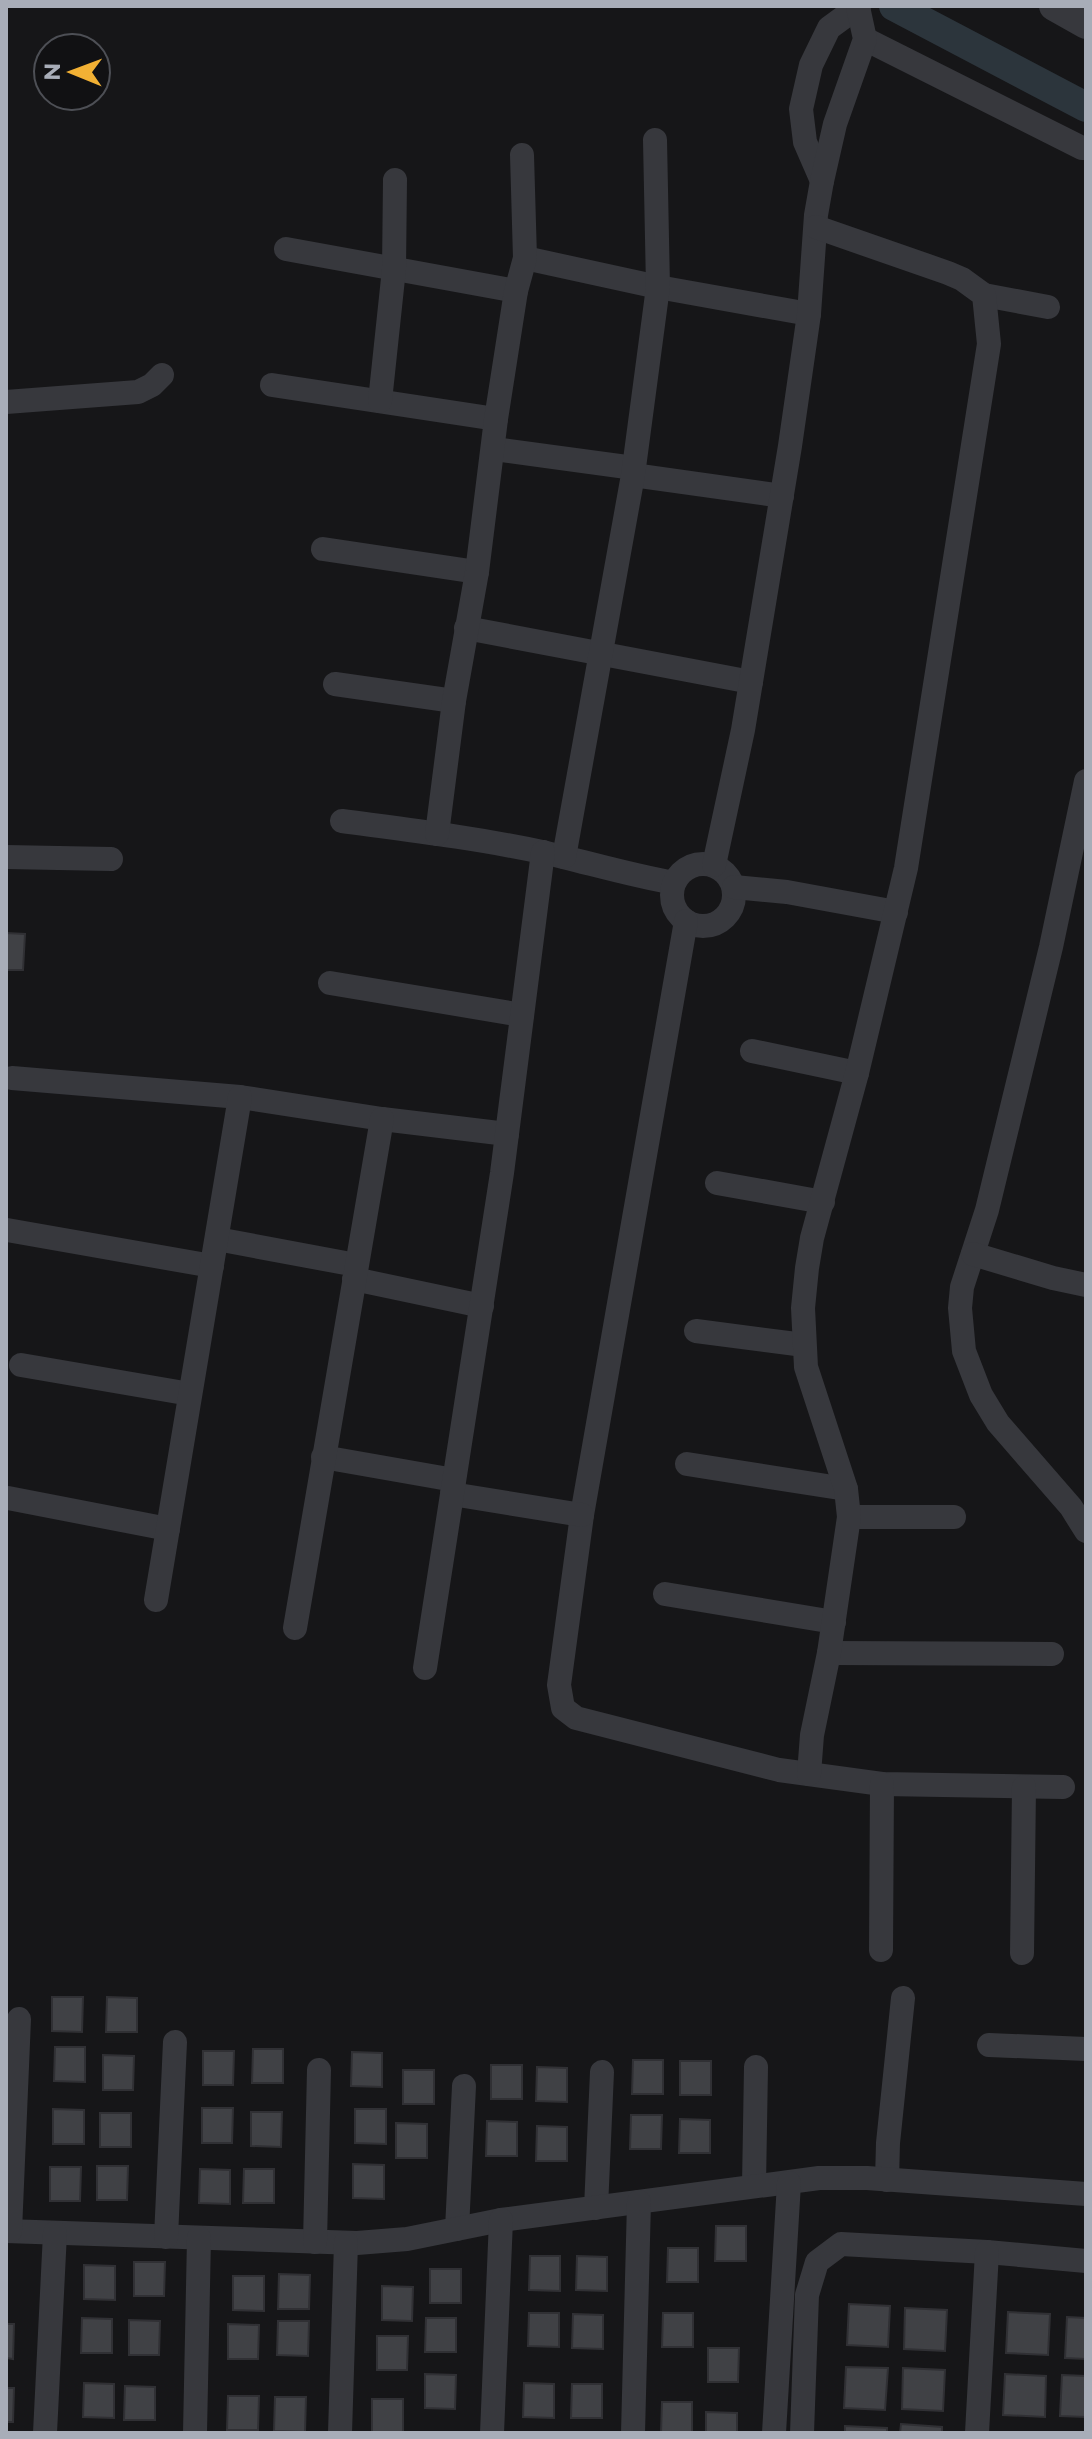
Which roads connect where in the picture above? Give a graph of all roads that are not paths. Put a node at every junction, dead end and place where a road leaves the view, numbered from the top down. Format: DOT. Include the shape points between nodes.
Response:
graph roads {
  1 [pos="1054,6"];
  2 [pos="859,7"];
  3 [pos="1086,24"];
  4 [pos="865,39"];
  5 [pos="655,140"];
  6 [pos="1082,148"];
  7 [pos="522,155"];
  8 [pos="395,180"];
  9 [pos="822,181"];
  10 [pos="816,227"];
  11 [pos="286,249"];
  12 [pos="525,258"];
  13 [pos="394,269"];
  14 [pos="658,287"];
  15 [pos="516,291"];
  16 [pos="984,295"];
  17 [pos="1048,307"];
  18 [pos="809,314"];
  19 [pos="162,375"];
  20 [pos="272,385"];
  21 [pos="380,401"];
  22 [pos="6,402"];
  23 [pos="496,419"];
  24 [pos="494,449"];
  25 [pos="633,472"];
  26 [pos="782,496"];
  27 [pos="323,549"];
  28 [pos="477,572"];
  29 [pos="466,628"];
  30 [pos="602,653"];
  31 [pos="751,682"];
  32 [pos="335,684"];
  33 [pos="454,701"];
  34 [pos="1086,781"];
  35 [pos="342,821"];
  36 [pos="437,834"];
  37 [pos="554,855"];
  38 [pos="6,857"];
  39 [pos="111,859"];
  40 [pos="714,865"];
  41 [pos="674,883"];
  42 [pos="734,887"];
  43 [pos="896,912"];
  44 [pos="686,921"];
  45 [pos="330,983"];
  46 [pos="522,1015"];
  47 [pos="752,1051"];
  48 [pos="857,1073"];
  49 [pos="12,1078"];
  50 [pos="240,1097"];
  51 [pos="382,1119"];
  52 [pos="507,1134"];
  53 [pos="717,1183"];
  54 [pos="823,1202"];
  55 [pos="7,1230"];
  56 [pos="217,1239"];
  57 [pos="973,1254"];
  58 [pos="212,1266"];
  59 [pos="355,1272"];
  60 [pos="1086,1285"];
  61 [pos="482,1306"];
  62 [pos="696,1331"];
  63 [pos="804,1345"];
  64 [pos="21,1365"];
  65 [pos="190,1394"];
  66 [pos="323,1457"];
  67 [pos="687,1464"];
  68 [pos="453,1487"];
  69 [pos="846,1489"];
  70 [pos="8,1498"];
  71 [pos="582,1515"];
  72 [pos="849,1517"];
  73 [pos="954,1517"];
  74 [pos="168,1529"];
  75 [pos="1086,1531"];
  76 [pos="665,1594"];
  77 [pos="156,1600"];
  78 [pos="834,1622"];
  79 [pos="295,1628"];
  80 [pos="829,1653"];
  81 [pos="1052,1654"];
  82 [pos="425,1668"];
  83 [pos="809,1774"];
  84 [pos="882,1784"];
  85 [pos="1024,1787"];
  86 [pos="1063,1787"];
  87 [pos="881,1950"];
  88 [pos="1022,1953"];
  89 [pos="903,1998"];
  90 [pos="19,2019"];
  91 [pos="175,2042"];
  92 [pos="989,2045"];
  93 [pos="1086,2049"];
  94 [pos="756,2067"];
  95 [pos="319,2070"];
  96 [pos="602,2072"];
  97 [pos="464,2086"];
  98 [pos="887,2180"];
  99 [pos="789,2183"];
  100 [pos="754,2185"];
  101 [pos="1086,2194"];
  102 [pos="639,2202"];
  103 [pos="596,2208"];
  104 [pos="501,2220"];
  105 [pos="457,2229"];
  106 [pos="8,2231"];
  107 [pos="55,2233"];
  108 [pos="166,2237"];
  109 [pos="199,2238"];
  110 [pos="315,2242"];
  111 [pos="346,2243"];
  112 [pos="987,2252"];
  113 [pos="1086,2261"];
  114 [pos="45,2433"];
  115 [pos="195,2433"];
  116 [pos="340,2433"];
  117 [pos="492,2433"];
  118 [pos="633,2433"];
  119 [pos="774,2433"];
  120 [pos="802,2433"];
  121 [pos="977,2433"];
  1 -- 3 [label="street"];
  2 -- 4 [label="street"];
  2 -- 9 [label="street" via="829,28 811,65 801,109 805,142"];
  4 -- 6 [label="street"];
  4 -- 9 [label="street" via="835,124"];
  5 -- 14 [label="street"];
  7 -- 12 [label="street"];
  8 -- 13 [label="street"];
  9 -- 10 [label="street"];
  10 -- 16 [label="street" via="948,273"];
  10 -- 18 [label="street"];
  11 -- 13 [label="street"];
  12 -- 14 [label="street"];
  12 -- 15 [label="street"];
  13 -- 15 [label="street"];
  13 -- 21 [label="street"];
  14 -- 18 [label="street"];
  14 -- 25 [label="street"];
  15 -- 23 [label="street"];
  16 -- 17 [label="street"];
  16 -- 43 [label="street" via="989,344"];
  18 -- 26 [label="street"];
  19 -- 22 [label="street" via="138,392"];
  20 -- 21 [label="street"];
  21 -- 23 [label="street"];
  23 -- 24 [label="street"];
  24 -- 25 [label="street"];
  24 -- 28 [label="street"];
  25 -- 26 [label="street"];
  25 -- 30 [label="street"];
  26 -- 31 [label="street"];
  27 -- 28 [label="street"];
  28 -- 29 [label="street"];
  29 -- 30 [label="street"];
  29 -- 33 [label="street"];
  30 -- 31 [label="street"];
  30 -- 37 [label="street"];
  31 -- 40 [label="street"];
  32 -- 33 [label="street"];
  33 -- 36 [label="street"];
  34 -- 57 [label="street" via="1051,947"];
  35 -- 36 [label="street"];
  36 -- 37 [label="street"];
  37 -- 41 [label="street"];
  37 -- 46 [label="street"];
  38 -- 39 [label="street"];
  40 -- 41 [label="street" via="694,864"];
  40 -- 42 [label="street"];
  41 -- 44 [label="street" via="672,900"];
  42 -- 43 [label="street"];
  42 -- 44 [label="street" via="732,908 717,923 696,926"];
  43 -- 48 [label="street"];
  44 -- 71 [label="street"];
  45 -- 46 [label="street"];
  46 -- 52 [label="street"];
  47 -- 48 [label="street"];
  48 -- 54 [label="street"];
  49 -- 50 [label="street"];
  50 -- 51 [label="street"];
  50 -- 56 [label="street"];
  51 -- 52 [label="street"];
  51 -- 59 [label="street"];
  52 -- 61 [label="street"];
  53 -- 54 [label="street"];
  54 -- 63 [label="street" via="807,1268"];
  55 -- 58 [label="street"];
  56 -- 58 [label="street"];
  56 -- 59 [label="street"];
  57 -- 60 [label="street"];
  57 -- 75 [label="street" via="960,1308 969,1367 998,1423"];
  58 -- 65 [label="street"];
  59 -- 61 [label="street"];
  59 -- 66 [label="street"];
  61 -- 68 [label="street"];
  62 -- 63 [label="street"];
  63 -- 69 [label="street" via="812,1390"];
  64 -- 65 [label="street"];
  65 -- 74 [label="street"];
  66 -- 68 [label="street"];
  66 -- 79 [label="street"];
  67 -- 69 [label="street"];
  68 -- 71 [label="street"];
  68 -- 82 [label="street"];
  69 -- 72 [label="street"];
  70 -- 74 [label="street"];
  71 -- 83 [label="street" via="559,1685 563,1708 576,1718"];
  72 -- 73 [label="street"];
  72 -- 78 [label="street"];
  74 -- 77 [label="street"];
  76 -- 78 [label="street"];
  78 -- 80 [label="street"];
  80 -- 81 [label="street"];
  80 -- 83 [label="street"];
  83 -- 84 [label="street"];
  84 -- 85 [label="street"];
  84 -- 87 [label="street"];
  85 -- 86 [label="street"];
  85 -- 88 [label="street"];
  89 -- 98 [label="street"];
  90 -- 106 [label="street"];
  91 -- 108 [label="street"];
  92 -- 93 [label="street"];
  94 -- 100 [label="street"];
  95 -- 110 [label="street"];
  96 -- 103 [label="street"];
  97 -- 105 [label="street"];
  98 -- 99 [label="street" via="819,2178"];
  98 -- 101 [label="street"];
  99 -- 100 [label="street"];
  99 -- 119 [label="street"];
  100 -- 102 [label="street"];
  102 -- 103 [label="street"];
  102 -- 118 [label="street"];
  103 -- 104 [label="street"];
  104 -- 105 [label="street"];
  104 -- 117 [label="street"];
  105 -- 111 [label="street"];
  106 -- 107 [label="street"];
  107 -- 108 [label="street"];
  107 -- 114 [label="street"];
  108 -- 109 [label="street"];
  109 -- 110 [label="street"];
  109 -- 115 [label="street"];
  110 -- 111 [label="street"];
  111 -- 116 [label="street"];
  112 -- 113 [label="street"];
  112 -- 120 [label="street" via="841,2244 817,2262 807,2295"];
  112 -- 121 [label="street"];
}
